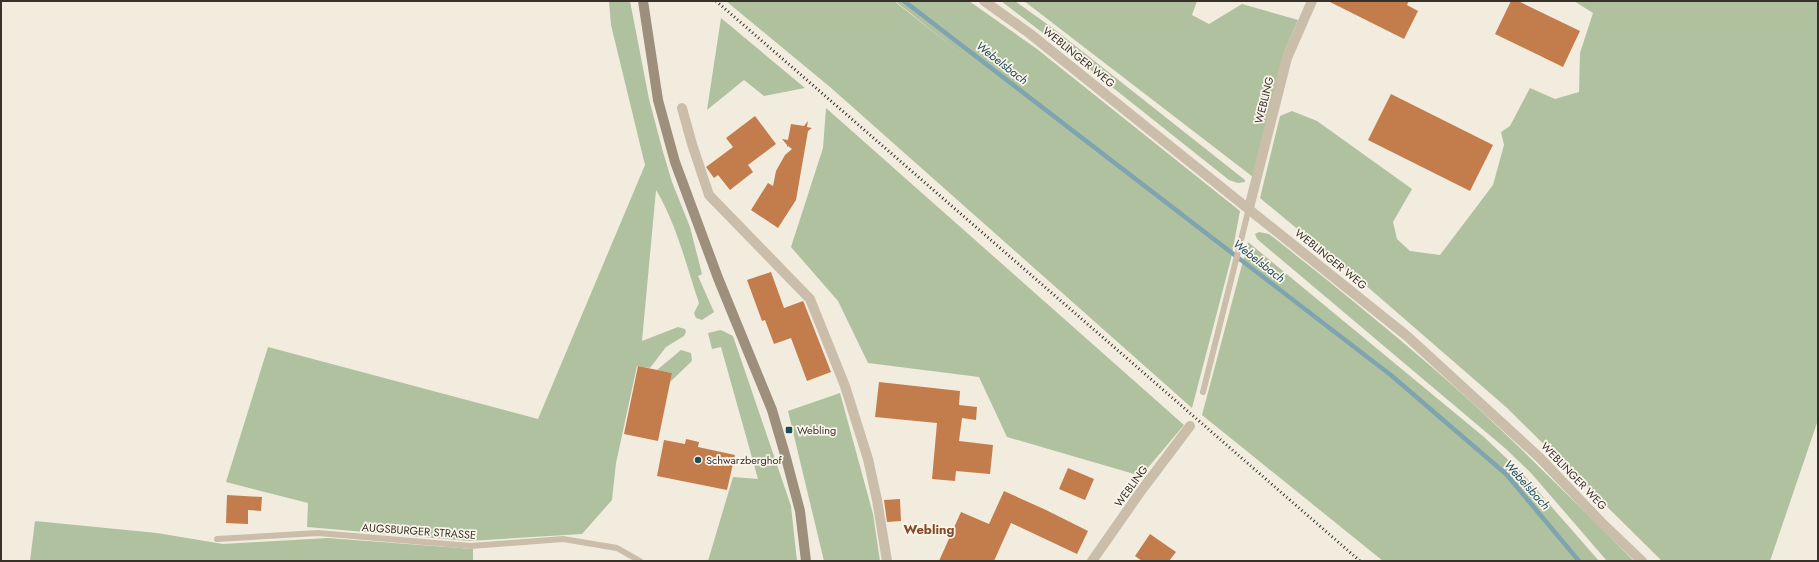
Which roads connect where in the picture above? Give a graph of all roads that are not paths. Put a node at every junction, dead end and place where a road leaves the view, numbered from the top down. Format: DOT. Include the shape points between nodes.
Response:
graph roads {
  1 [pos="643,1"];
  2 [pos="984,1"];
  3 [pos="1312,1"];
  4 [pos="682,108"];
  5 [pos="1249,208"];
  6 [pos="1202,392"];
  7 [pos="1190,426"];
  8 [pos="217,539"];
  9 [pos="1094,560"];
  10 [pos="640,561"];
  11 [pos="806,561"];
  12 [pos="887,561"];
  13 [pos="1642,561"];
  1 -- 11 [label="main road" via="658,100 675,162 718,278 772,410 800,511"];
  2 -- 5 [label="street, WEBLINGER WEG" via="1029,33"];
  3 -- 5 [label="street, WEBLING" via="1287,58"];
  4 -- 12 [label="street" via="709,195 810,299 845,386 868,458"];
  5 -- 6 [label="lane"];
  5 -- 13 [label="street, WEBLINGER WEG" via="1407,336 1540,458"];
  7 -- 9 [label="street, WEBLING"];
  8 -- 10 [label="lane, AUGSBURGER STRASSE" via="318,532 471,546 563,539 617,548"];
}
